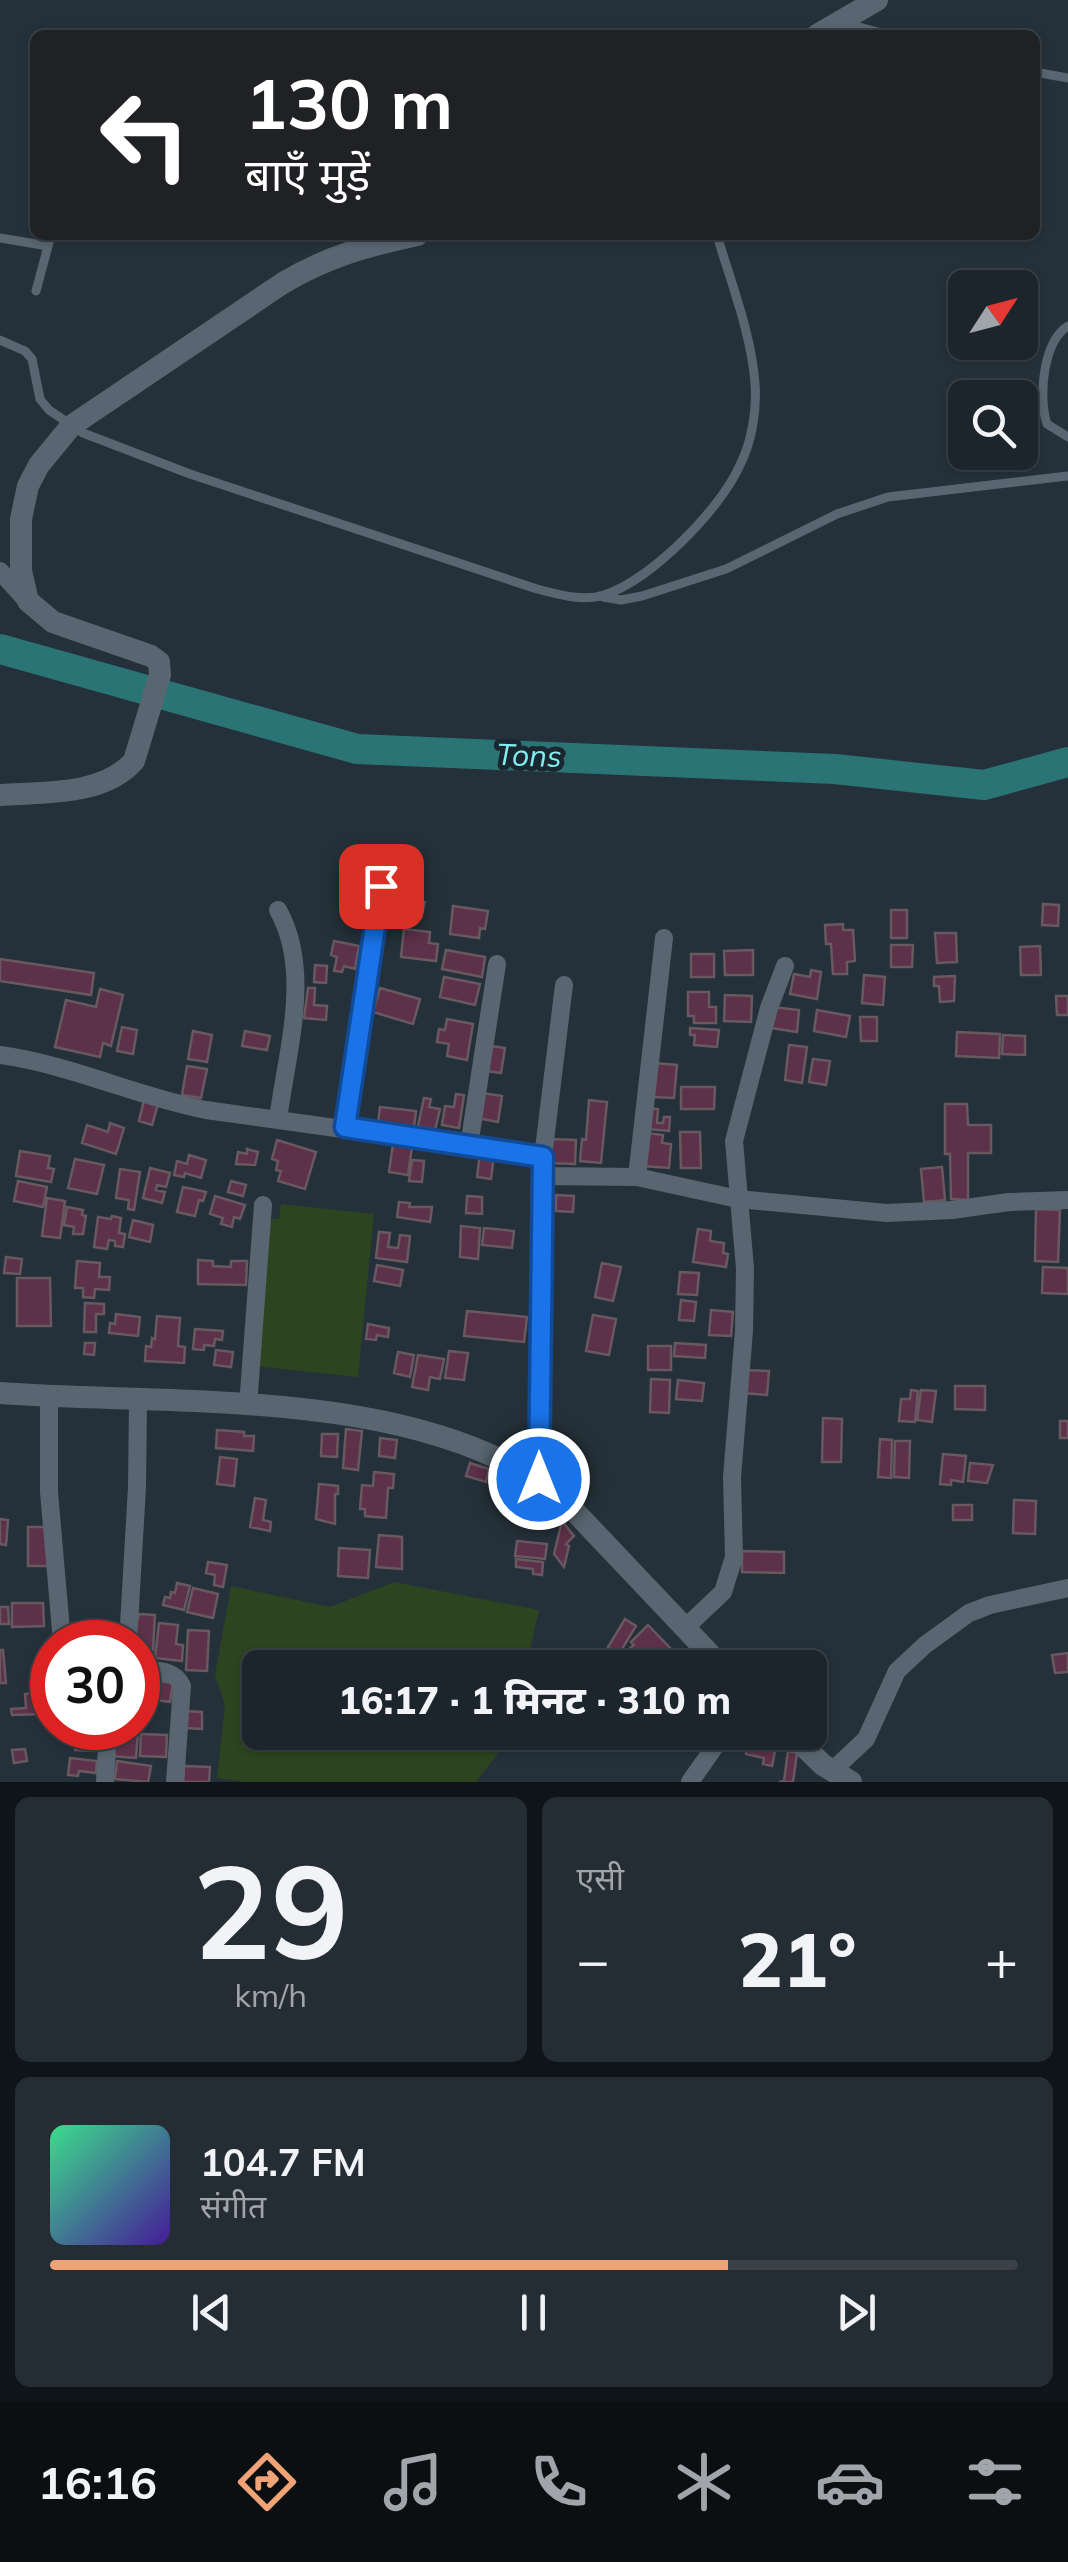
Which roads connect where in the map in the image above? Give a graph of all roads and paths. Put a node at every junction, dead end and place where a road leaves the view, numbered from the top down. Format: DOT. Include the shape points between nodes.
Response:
graph roads {
  1 [pos="877,0"];
  2 [pos="827,28"];
  3 [pos="1040,73"];
  4 [pos="1068,78"];
  5 [pos="0,238"];
  6 [pos="30,239"];
  7 [pos="49,240"];
  8 [pos="393,240"];
  9 [pos="718,240"];
  10 [pos="36,291"];
  11 [pos="1068,326"];
  12 [pos="0,340"];
  13 [pos="71,426"];
  14 [pos="1068,437"];
  15 [pos="1068,476"];
  16 [pos="10,520"];
  17 [pos="0,571"];
  18 [pos="601,597"];
  19 [pos="28,601"];
  20 [pos="0,796"];
  21 [pos="381,886"];
  22 [pos="278,910"];
  23 [pos="664,938"];
  24 [pos="497,964"];
  25 [pos="785,966"];
  26 [pos="564,986"];
  27 [pos="0,1055"];
  28 [pos="278,1120"];
  29 [pos="345,1127"];
  30 [pos="469,1146"];
  31 [pos="543,1157"];
  32 [pos="542,1176"];
  33 [pos="637,1178"];
  34 [pos="738,1199"];
  35 [pos="1068,1200"];
  36 [pos="262,1205"];
  37 [pos="0,1393"];
  38 [pos="50,1397"];
  39 [pos="138,1400"];
  40 [pos="248,1406"];
  41 [pos="539,1479"];
  42 [pos="1068,1588"];
  43 [pos="60,1620"];
  44 [pos="129,1620"];
  45 [pos="686,1628"];
  46 [pos="706,1650"];
  47 [pos="160,1672"];
  48 [pos="107,1750"];
  49 [pos="712,1750"];
  50 [pos="811,1750"];
  51 [pos="842,1776"];
  52 [pos="105,1782"];
  53 [pos="175,1782"];
  54 [pos="690,1782"];
  1 -- 2 [label="street"];
  3 -- 4 [label="lane"];
  5 -- 6 [label="lane"];
  7 -- 10 [label="lane"];
  8 -- 13 [label="street" via="317,262"];
  9 -- 18 [label="lane" via="755,384 753,426 740,467 663,560"];
  11 -- 14 [label="lane" via="1051,348 1042,412 1046,424"];
  12 -- 13 [label="lane" via="32,359 40,399"];
  13 -- 16 [label="street" via="39,465"];
  13 -- 18 [label="lane" via="190,474 537,588"];
  15 -- 18 [label="lane" via="888,497 837,514 726,569 642,596"];
  16 -- 19 [label="street"];
  17 -- 19 [label="street"];
  19 -- 20 [label="street" via="52,622 151,656 160,675 134,762 112,780"];
  21 -- 29 [label="street"];
  22 -- 28 [label="street" via="291,932 294,956 292,1029"];
  23 -- 33 [label="street"];
  24 -- 30 [label="street"];
  25 -- 34 [label="street" via="736,1128"];
  26 -- 31 [label="street"];
  27 -- 28 [label="street" via="73,1069 174,1104"];
  28 -- 29 [label="street"];
  29 -- 30 [label="street"];
  30 -- 31 [label="street"];
  31 -- 32 [label="street"];
  32 -- 33 [label="street"];
  32 -- 41 [label="street"];
  33 -- 34 [label="street"];
  34 -- 35 [label="street" via="887,1213"];
  34 -- 45 [label="street" via="745,1268 732,1477 734,1557 723,1592"];
  36 -- 40 [label="street"];
  37 -- 38 [label="street"];
  38 -- 39 [label="street"];
  38 -- 43 [label="street" via="49,1492"];
  39 -- 40 [label="street"];
  39 -- 44 [label="street"];
  40 -- 41 [label="street" via="425,1430"];
  41 -- 45 [label="street"];
  42 -- 51 [label="street" via="980,1609 925,1645 897,1671"];
  45 -- 46 [label="street"];
  47 -- 53 [label="street" via="172,1673 182,1686"];
  48 -- 52 [label="street"];
  49 -- 54 [label="street"];
  50 -- 51 [label="street"];
}
